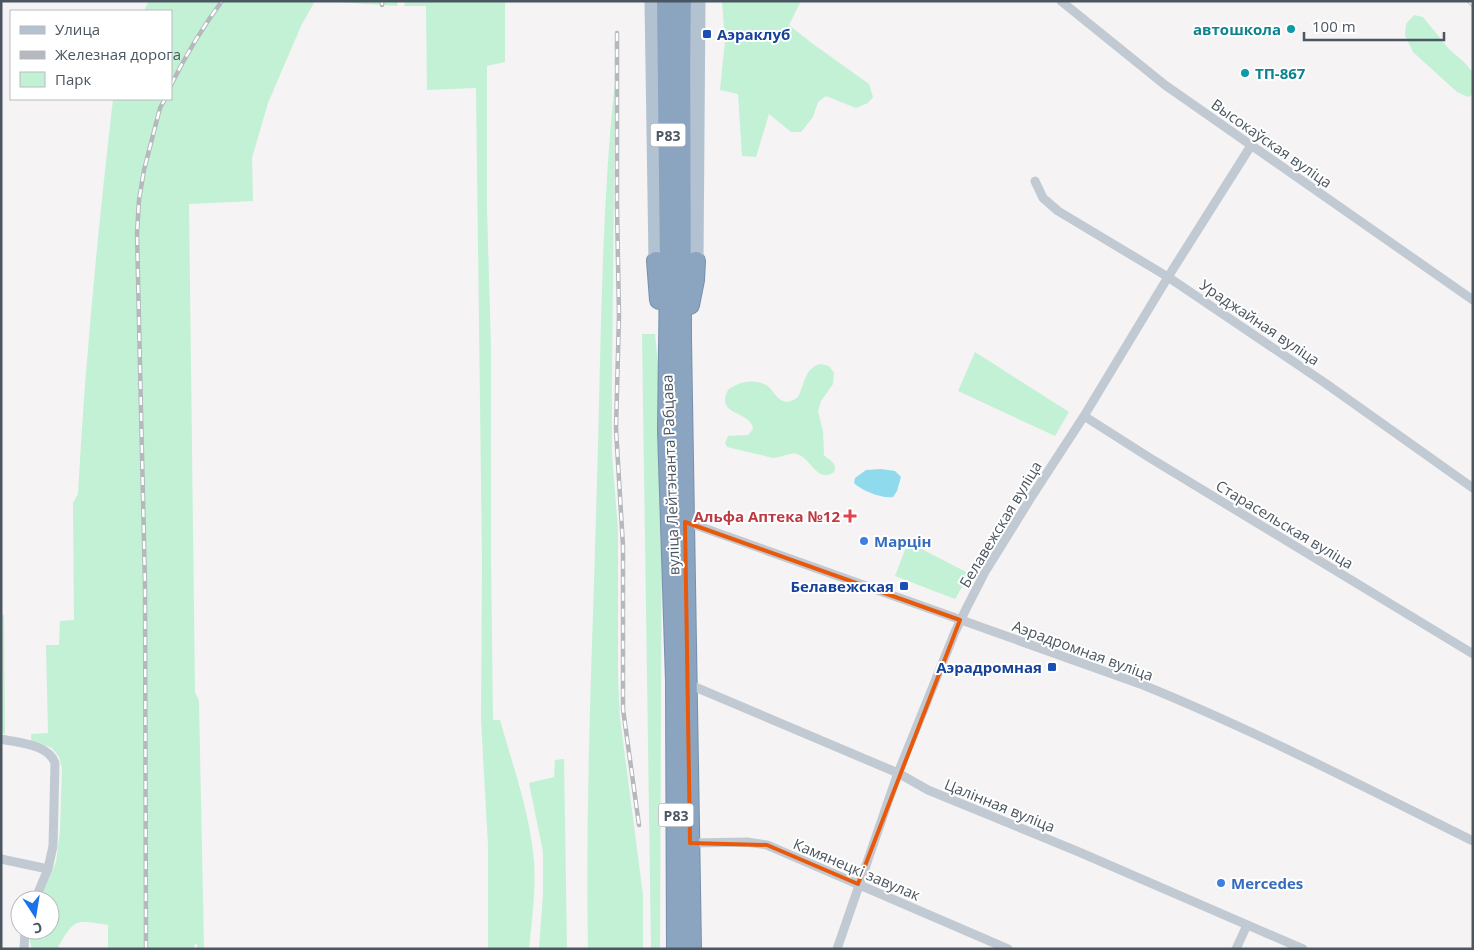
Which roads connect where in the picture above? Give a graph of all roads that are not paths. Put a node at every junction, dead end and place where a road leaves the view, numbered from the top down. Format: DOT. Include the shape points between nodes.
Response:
graph roads {
  1 [pos="681,1"];
  2 [pos="1061,1"];
  3 [pos="656,2"];
  4 [pos="697,3"];
  5 [pos="1252,144"];
  6 [pos="1035,181"];
  7 [pos="676,265"];
  8 [pos="1168,277"];
  9 [pos="1473,300"];
  10 [pos="1084,416"];
  11 [pos="1473,488"];
  12 [pos="678,519"];
  13 [pos="960,620"];
  14 [pos="1473,654"];
  15 [pos="688,684"];
  16 [pos="1,739"];
  17 [pos="898,773"];
  18 [pos="1473,842"];
  19 [pos="690,843"];
  20 [pos="1,859"];
  21 [pos="48,870"];
  22 [pos="858,884"];
  23 [pos="39,890"];
  24 [pos="1247,925"];
  25 [pos="676,949"];
  26 [pos="692,949"];
  27 [pos="837,949"];
  28 [pos="1008,949"];
  29 [pos="1236,949"];
  30 [pos="1303,949"];
  1 -- 7 [label="highway, вуліца Лейтэнанта Рабцава / Р83"];
  2 -- 5 [label="street, Высокаўская вуліца" via="1165,85"];
  3 -- 7 [label="highway, вуліца Лейтэнанта Рабцава / Р83"];
  4 -- 7 [label="main road, вуліца Лейтэнанта Рабцава"];
  5 -- 8 [label="street, Белавежская вуліца"];
  5 -- 9 [label="street, Высокаўская вуліца"];
  6 -- 8 [label="street, Ураджайная вуліца" via="1043,198 1058,211"];
  7 -- 12 [label="highway, вуліца Лейтэнанта Рабцава / Р83" via="682,339"];
  7 -- 12 [label="highway, вуліца Лейтэнанта Рабцава / Р83" via="667,360 667,430"];
  8 -- 10 [label="street, Белавежская вуліца"];
  8 -- 11 [label="street, Ураджайная вуліца" via="1326,383"];
  10 -- 13 [label="street, Белавежская вуліца" via="995,555"];
  10 -- 14 [label="street, Старасельская вуліца"];
  12 -- 13 [label="street, Аэрадромная вуліца"];
  12 -- 15 [label="highway, вуліца Лейтэнанта Рабцава / Р83"];
  12 -- 25 [label="highway, вуліца Лейтэнанта Рабцава / Р83"];
  13 -- 17 [label="street, Белавежская вуліца"];
  13 -- 18 [label="street, Аэрадромная вуліца" via="1182,701"];
  15 -- 17 [label="street, Цалінная вуліца"];
  15 -- 19 [label="highway, вуліца Лейтэнанта Рабцава / Р83"];
  16 -- 21 [label="street" via="46,750 53,758 56,769 55,828"];
  17 -- 22 [label="street, Белавежская вуліца"];
  17 -- 24 [label="street, Цалінная вуліца" via="928,790"];
  19 -- 22 [label="street, Камянецкі завулак" via="767,845"];
  19 -- 26 [label="highway, вуліца Лейтэнанта Рабцава / Р83"];
  20 -- 21 [label="street"];
  21 -- 23 [label="street"];
  22 -- 27 [label="street, Белавежская вуліца"];
  22 -- 28 [label="street, Камянецкі завулак"];
  24 -- 29 [label="street"];
  24 -- 30 [label="street, Цалінная вуліца"];
}
